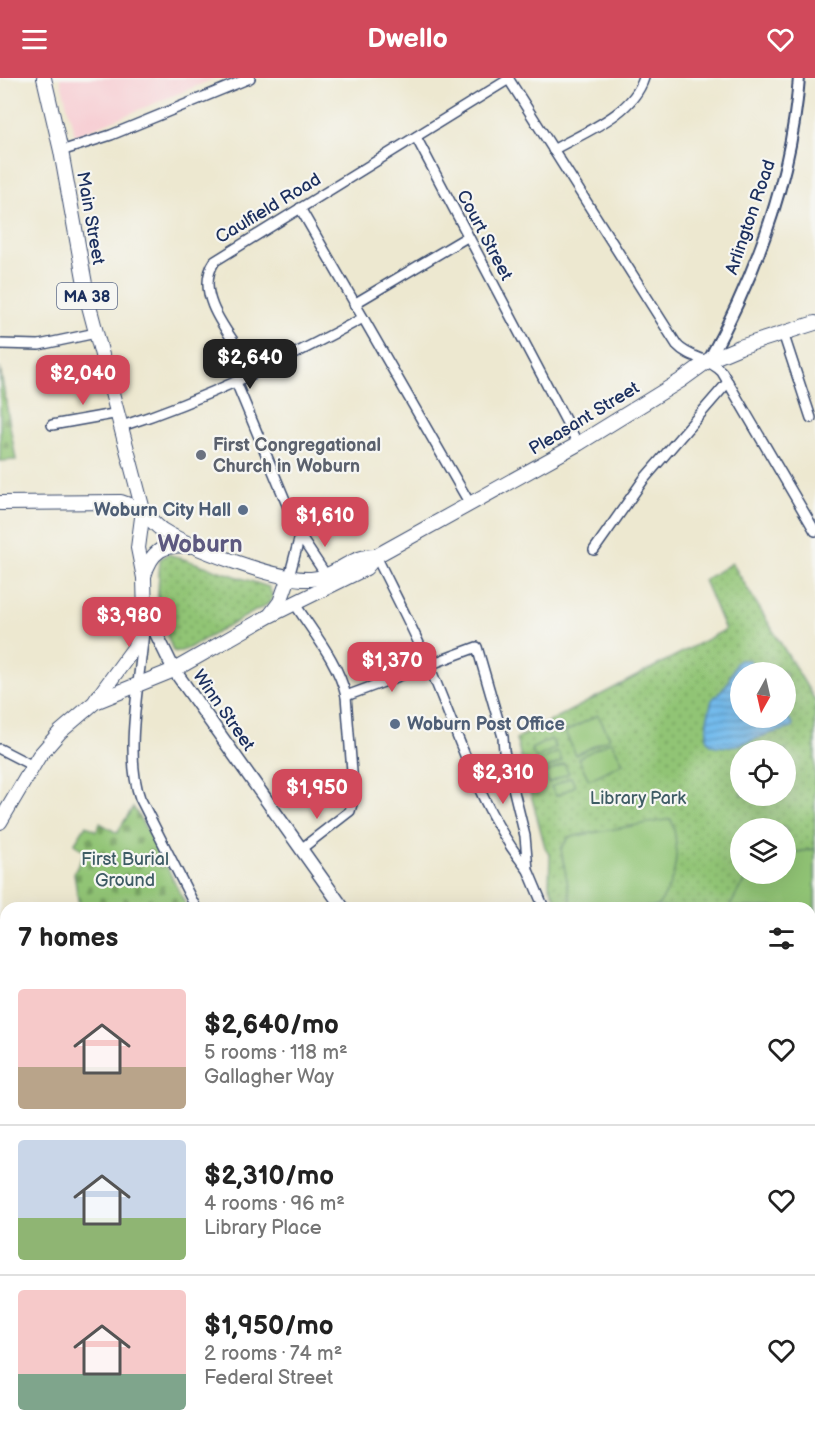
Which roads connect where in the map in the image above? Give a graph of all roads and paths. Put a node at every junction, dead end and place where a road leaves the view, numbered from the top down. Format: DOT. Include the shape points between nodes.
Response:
graph roads {
  1 [pos="44,78"];
  2 [pos="250,78"];
  3 [pos="644,78"];
  4 [pos="799,78"];
  5 [pos="508,79"];
  6 [pos="416,136"];
  7 [pos="553,150"];
  8 [pos="61,151"];
  9 [pos="300,208"];
  10 [pos="467,237"];
  11 [pos="354,304"];
  12 [pos="363,318"];
  13 [pos="815,323"];
  14 [pos="96,333"];
  15 [pos="783,333"];
  16 [pos="0,344"];
  17 [pos="709,360"];
  18 [pos="255,374"];
  19 [pos="236,382"];
  20 [pos="728,382"];
  21 [pos="812,418"];
  22 [pos="120,420"];
  23 [pos="52,425"];
  24 [pos="578,444"];
  25 [pos="0,503"];
  26 [pos="470,504"];
  27 [pos="143,510"];
  28 [pos="815,531"];
  29 [pos="300,536"];
  30 [pos="196,547"];
  31 [pos="594,550"];
  32 [pos="376,556"];
  33 [pos="327,575"];
  34 [pos="290,577"];
  35 [pos="144,578"];
  36 [pos="295,604"];
  37 [pos="145,616"];
  38 [pos="269,616"];
  39 [pos="429,665"];
  40 [pos="174,670"];
  41 [pos="140,682"];
  42 [pos="346,696"];
  43 [pos="94,702"];
  44 [pos="0,749"];
  45 [pos="33,766"];
  46 [pos="0,822"];
  47 [pos="301,849"];
  48 [pos="528,870"];
  49 [pos="193,902"];
  50 [pos="339,902"];
  51 [pos="541,902"];
  1 -- 8 [label="main road, Main Street / MA 38"];
  2 -- 8 [label="street" via="111,135"];
  3 -- 7 [label="street" via="638,92 620,110"];
  4 -- 17 [label="street, Arlington Road" via="792,137 780,188 729,324"];
  5 -- 6 [label="street"];
  5 -- 7 [label="street"];
  6 -- 9 [label="street, Caulfield Road"];
  6 -- 10 [label="street, Court Street"];
  7 -- 17 [label="street" via="677,345"];
  8 -- 14 [label="main road, Main Street / MA 38"];
  9 -- 11 [label="street"];
  9 -- 18 [label="street, Caulfield Road" via="224,254 209,273 209,293 216,313"];
  10 -- 11 [label="street"];
  10 -- 24 [label="street, Court Street"];
  11 -- 12 [label="street"];
  12 -- 18 [label="street"];
  12 -- 26 [label="street"];
  13 -- 15 [label="main road, Pleasant Street"];
  14 -- 16 [label="street" via="39,345"];
  14 -- 22 [label="main road, Main Street / MA 38"];
  15 -- 17 [label="main road, Pleasant Street"];
  15 -- 21 [label="street"];
  17 -- 20 [label="street"];
  17 -- 24 [label="main road, Pleasant Street"];
  18 -- 19 [label="street"];
  19 -- 22 [label="street"];
  19 -- 29 [label="street"];
  20 -- 28 [label="street"];
  20 -- 31 [label="street" via="645,479"];
  22 -- 23 [label="street"];
  22 -- 27 [label="main road, Main Street / MA 38"];
  24 -- 26 [label="main road, Pleasant Street"];
  25 -- 27 [label="main road" via="121,502"];
  26 -- 32 [label="main road, Pleasant Street"];
  27 -- 30 [label="main road" via="157,526"];
  27 -- 35 [label="main road, Main Street / MA 38" via="138,538"];
  29 -- 33 [label="street"];
  29 -- 34 [label="street"];
  30 -- 34 [label="main road, Pleasant Street"];
  30 -- 35 [label="main road" via="173,544 159,549 151,557"];
  32 -- 33 [label="main road, Pleasant Street" via="361,558"];
  32 -- 36 [label="main road, Pleasant Street" via="370,565"];
  32 -- 39 [label="street"];
  33 -- 34 [label="main road, Pleasant Street" via="312,579"];
  34 -- 38 [label="main road, MA 38" via="280,602"];
  35 -- 37 [label="main road, Main Street / MA 38"];
  36 -- 38 [label="main road, Pleasant Street"];
  36 -- 42 [label="street" via="338,672"];
  37 -- 40 [label="main road, Winn Street"];
  37 -- 41 [label="street"];
  37 -- 43 [label="main road, Main Street / MA 38" via="134,648"];
  38 -- 40 [label="main road, Pleasant Street / MA 38"];
  39 -- 42 [label="street"];
  39 -- 48 [label="street" via="486,800 508,845"];
  39 -- 48 [label="street" via="477,647 503,737 525,836"];
  40 -- 41 [label="main road, Main Street / MA 38"];
  40 -- 47 [label="main road, Winn Street"];
  41 -- 43 [label="main road, Main Street / MA 38"];
  41 -- 49 [label="street" via="134,779"];
  42 -- 47 [label="street" via="354,804 346,815"];
  43 -- 45 [label="main road, Main Street / MA 38" via="60,732"];
  44 -- 45 [label="street"];
  45 -- 46 [label="main road, Main Street / MA 38"];
  47 -- 50 [label="main road, Winn Street"];
  48 -- 51 [label="street"];
}
